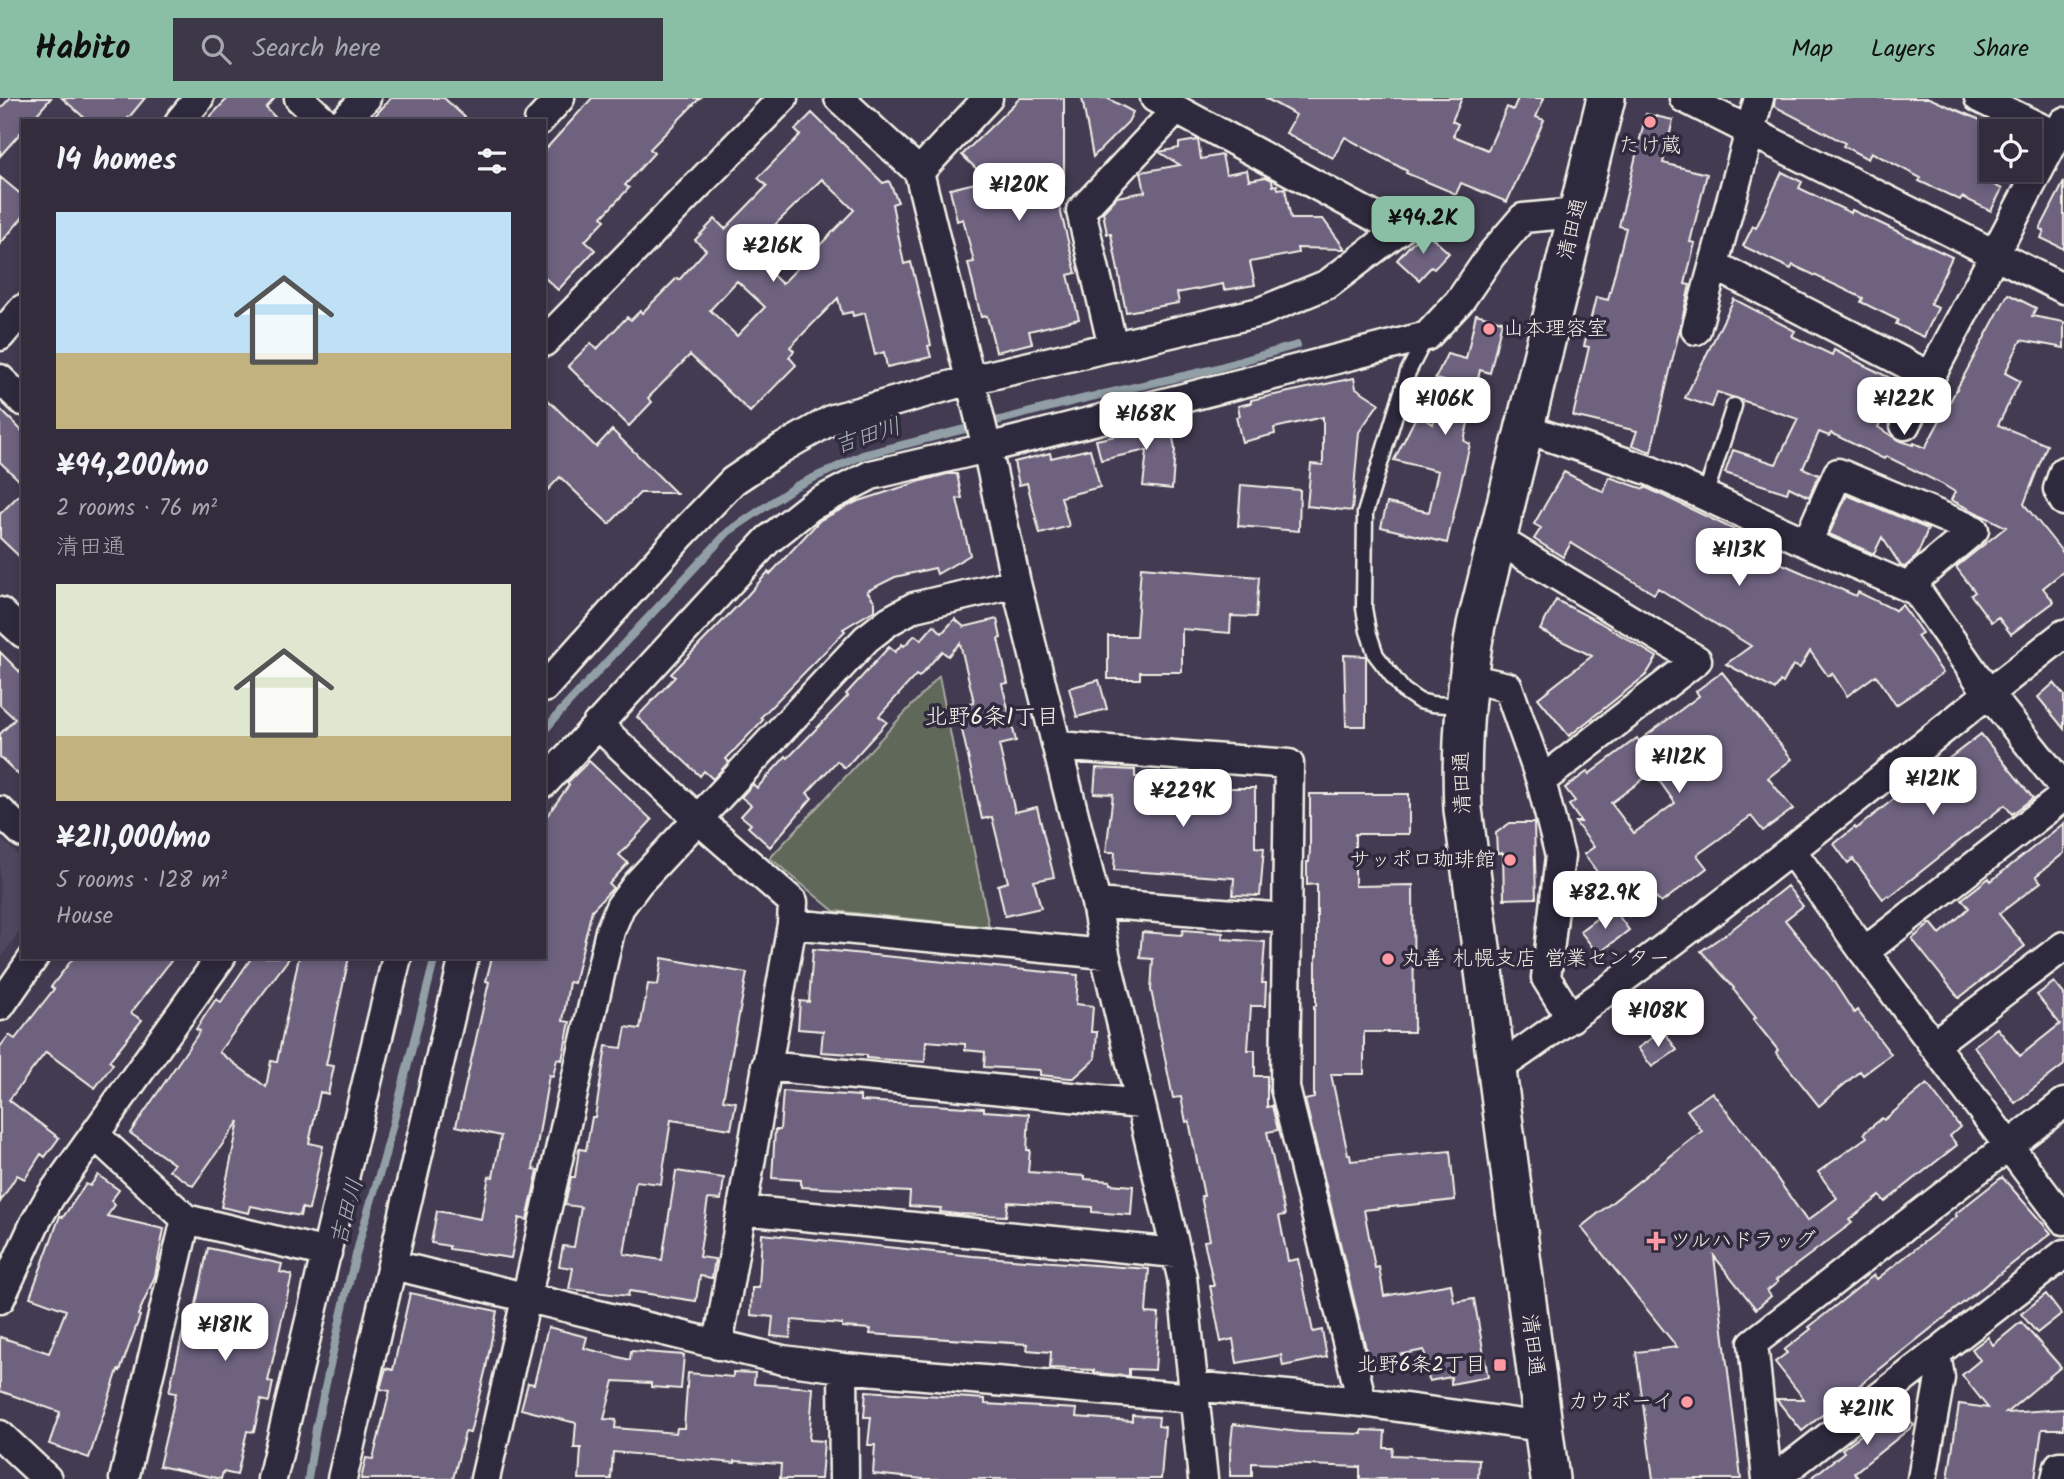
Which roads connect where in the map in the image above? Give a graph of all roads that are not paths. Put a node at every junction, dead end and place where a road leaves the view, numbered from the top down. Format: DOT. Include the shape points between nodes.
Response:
graph roads {
  1 [pos="199,98"];
  2 [pos="299,98"];
  3 [pos="366,98"];
  4 [pos="560,98"];
  5 [pos="783,98"];
  6 [pos="839,98"];
  7 [pos="988,98"];
  8 [pos="1684,98"];
  9 [pos="1759,98"];
  10 [pos="1979,98"];
  11 [pos="1598,101"];
  12 [pos="1165,104"];
  13 [pos="182,119"];
  14 [pos="322,119"];
  15 [pos="346,119"];
  16 [pos="541,119"];
  17 [pos="2060,129"];
  18 [pos="1752,130"];
  19 [pos="919,172"];
  20 [pos="1577,213"];
  21 [pos="1995,254"];
  22 [pos="1714,265"];
  23 [pos="2064,289"];
  24 [pos="21,311"];
  25 [pos="1696,330"];
  26 [pos="0,336"];
  27 [pos="1427,336"];
  28 [pos="546,338"];
  29 [pos="1113,347"];
  30 [pos="1930,376"];
  31 [pos="0,379"];
  32 [pos="971,387"];
  33 [pos="21,399"];
  34 [pos="1734,406"];
  35 [pos="1905,425"];
  36 [pos="1524,428"];
  37 [pos="985,439"];
  38 [pos="2064,471"];
  39 [pos="1705,496"];
  40 [pos="2064,502"];
  41 [pos="1497,539"];
  42 [pos="1807,543"];
  43 [pos="1016,583"];
  44 [pos="1917,591"];
  45 [pos="0,612"];
  46 [pos="21,631"];
  47 [pos="2064,634"];
  48 [pos="546,686"];
  49 [pos="1465,692"];
  50 [pos="1988,693"];
  51 [pos="597,724"];
  52 [pos="1058,746"];
  53 [pos="546,781"];
  54 [pos="1541,781"];
  55 [pos="2064,788"];
  56 [pos="2064,796"];
  57 [pos="0,811"];
  58 [pos="699,820"];
  59 [pos="21,831"];
  60 [pos="1791,850"];
  61 [pos="1096,903"];
  62 [pos="1286,918"];
  63 [pos="792,924"];
  64 [pos="2064,946"];
  65 [pos="1864,952"];
  66 [pos="1105,954"];
  67 [pos="33,959"];
  68 [pos="220,959"];
  69 [pos="464,959"];
  70 [pos="390,961"];
  71 [pos="0,1006"];
  72 [pos="1572,1018"];
  73 [pos="1933,1045"];
  74 [pos="766,1066"];
  75 [pos="1496,1070"];
  76 [pos="2064,1103"];
  77 [pos="1140,1104"];
  78 [pos="95,1135"];
  79 [pos="2010,1145"];
  80 [pos="742,1210"];
  81 [pos="186,1219"];
  82 [pos="2064,1220"];
  83 [pos="327,1253"];
  84 [pos="1176,1254"];
  85 [pos="2064,1254"];
  86 [pos="393,1265"];
  87 [pos="526,1298"];
  88 [pos="0,1299"];
  89 [pos="718,1345"];
  90 [pos="1936,1353"];
  91 [pos="843,1368"];
  92 [pos="1194,1392"];
  93 [pos="1362,1402"];
  94 [pos="1543,1427"];
  95 [pos="0,1435"];
  96 [pos="2064,1466"];
  97 [pos="47,1479"];
  98 [pos="124,1479"];
  99 [pos="272,1479"];
  100 [pos="342,1479"];
  101 [pos="485,1479"];
  102 [pos="844,1479"];
  103 [pos="1203,1479"];
  104 [pos="1550,1479"];
  105 [pos="1767,1479"];
  106 [pos="1774,1479"];
  107 [pos="1922,1479"];
  108 [pos="2056,1479"];
  1 -- 13 [label="street"];
  2 -- 14 [label="street"];
  3 -- 15 [label="street"];
  4 -- 16 [label="street"];
  5 -- 28 [label="street"];
  6 -- 19 [label="street"];
  7 -- 19 [label="street"];
  8 -- 18 [label="street"];
  9 -- 18 [label="street"];
  10 -- 17 [label="street"];
  11 -- 20 [label="street, 清田通"];
  12 -- 29 [label="street" via="1081,211"];
  12 -- 29 [label="street" via="1399,230 1328,284 1271,308"];
  17 -- 21 [label="street"];
  18 -- 21 [label="street"];
  18 -- 22 [label="street"];
  19 -- 32 [label="street"];
  20 -- 27 [label="street" via="1522,218 1460,302"];
  20 -- 36 [label="street, 清田通"];
  21 -- 23 [label="street"];
  21 -- 30 [label="street"];
  22 -- 25 [label="street"];
  22 -- 30 [label="street"];
  24 -- 26 [label="street"];
  27 -- 37 [label="street"];
  27 -- 49 [label="lane" via="1408,372 1365,513 1364,608 1376,655 1403,690 1426,702"];
  29 -- 32 [label="street"];
  30 -- 35 [label="street"];
  31 -- 33 [label="street"];
  32 -- 37 [label="street"];
  32 -- 48 [label="street" via="833,419 733,481"];
  34 -- 39 [label="lane"];
  36 -- 39 [label="street" via="1651,471"];
  36 -- 41 [label="street, 清田通"];
  37 -- 43 [label="street"];
  37 -- 51 [label="street" via="871,475 811,506 768,540"];
  38 -- 40 [label="street" via="2058,489"];
  39 -- 42 [label="street"];
  41 -- 49 [label="street, 清田通"];
  41 -- 54 [label="street" via="1697,660"];
  42 -- 44 [label="street"];
  42 -- 44 [label="street" via="1838,473 1975,530 1918,577"];
  43 -- 52 [label="street"];
  43 -- 58 [label="street" via="914,607 889,621 866,639"];
  44 -- 50 [label="street"];
  45 -- 46 [label="street"];
  47 -- 50 [label="street"];
  49 -- 54 [label="street" via="1508,687"];
  49 -- 75 [label="street, 清田通" via="1463,809"];
  50 -- 55 [label="street"];
  50 -- 60 [label="street"];
  51 -- 53 [label="street"];
  51 -- 58 [label="street"];
  52 -- 61 [label="street"];
  52 -- 62 [label="street" via="1289,764"];
  54 -- 72 [label="street" via="1560,856 1546,978"];
  56 -- 65 [label="street"];
  57 -- 59 [label="street"];
  58 -- 63 [label="street" via="793,902"];
  58 -- 87 [label="street" via="632,891 610,931"];
  60 -- 65 [label="street"];
  60 -- 72 [label="street"];
  61 -- 62 [label="street"];
  61 -- 66 [label="street"];
  62 -- 93 [label="street" via="1284,1088"];
  63 -- 66 [label="street"];
  63 -- 74 [label="street"];
  64 -- 73 [label="street"];
  65 -- 73 [label="street"];
  66 -- 77 [label="street"];
  67 -- 71 [label="street"];
  68 -- 78 [label="street"];
  69 -- 86 [label="street"];
  70 -- 83 [label="street"];
  72 -- 75 [label="street"];
  73 -- 79 [label="street"];
  74 -- 77 [label="street"];
  74 -- 80 [label="street"];
  75 -- 94 [label="street, 清田通"];
  76 -- 79 [label="street"];
  77 -- 84 [label="street"];
  78 -- 81 [label="street"];
  78 -- 88 [label="street" via="50,1197"];
  79 -- 82 [label="street"];
  79 -- 105 [label="street" via="1753,1343"];
  80 -- 84 [label="street"];
  80 -- 89 [label="street"];
  81 -- 83 [label="street"];
  81 -- 98 [label="street"];
  83 -- 99 [label="street"];
  84 -- 92 [label="street"];
  85 -- 90 [label="street"];
  86 -- 87 [label="street"];
  86 -- 100 [label="street"];
  87 -- 89 [label="street"];
  87 -- 101 [label="street"];
  89 -- 91 [label="street"];
  90 -- 106 [label="street"];
  90 -- 107 [label="street" via="1940,1378"];
  91 -- 92 [label="street"];
  91 -- 102 [label="street"];
  92 -- 93 [label="street"];
  92 -- 103 [label="street"];
  93 -- 94 [label="street"];
  94 -- 104 [label="street, 清田通"];
  95 -- 97 [label="street"];
  96 -- 108 [label="street" via="2059,1466"];
}
